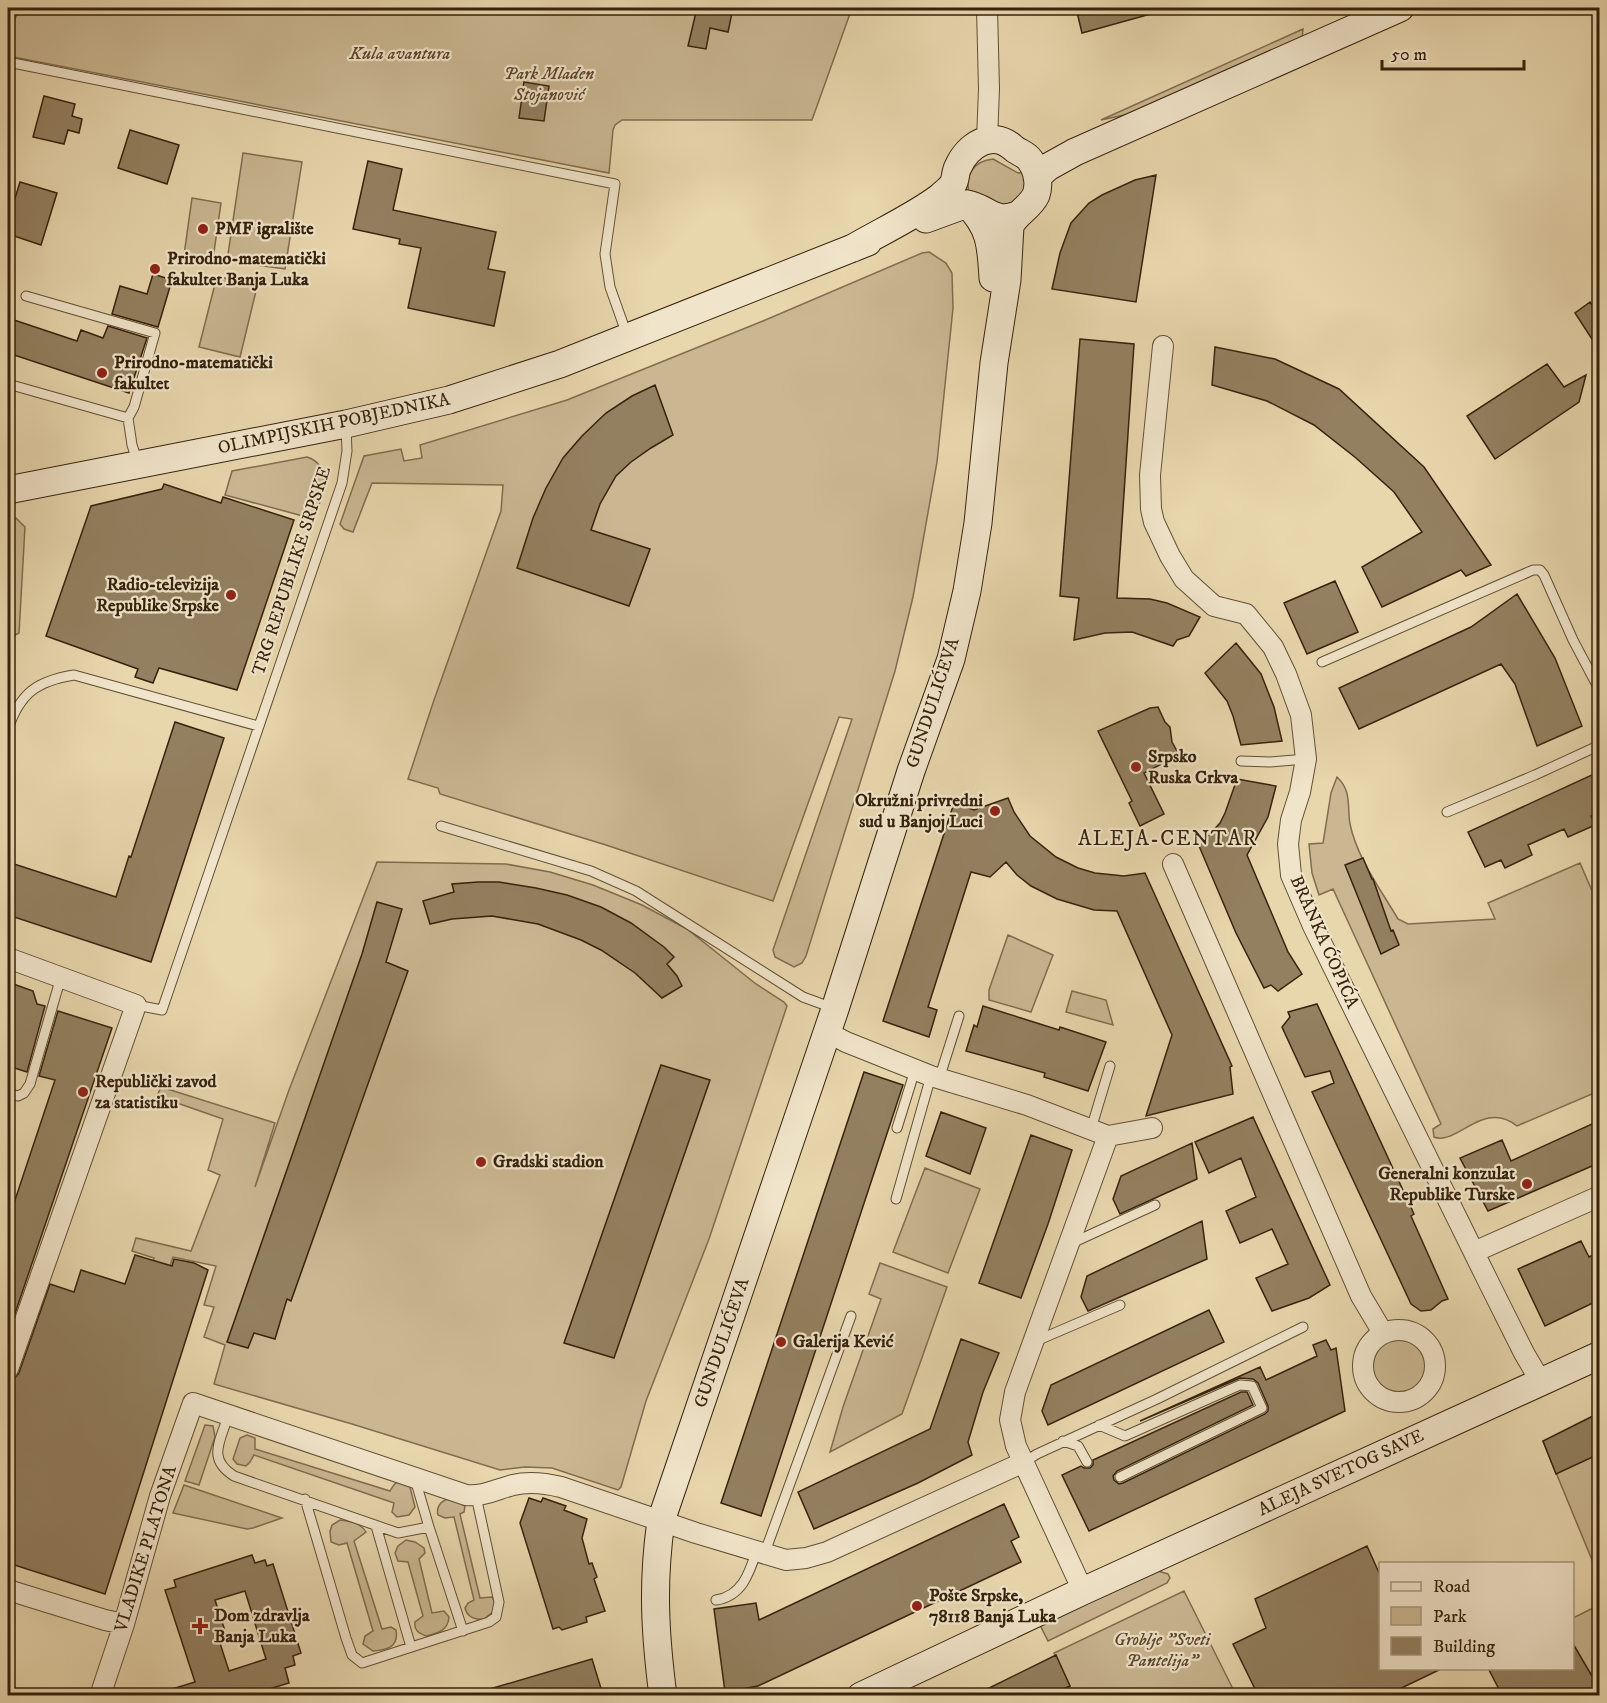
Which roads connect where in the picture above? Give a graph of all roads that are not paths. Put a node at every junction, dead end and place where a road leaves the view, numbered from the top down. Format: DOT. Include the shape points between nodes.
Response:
graph roads {
  1 [pos="987,8"];
  2 [pos="999,8"];
  3 [pos="1400,8"];
  4 [pos="8,62"];
  5 [pos="991,178"];
  6 [pos="1016,221"];
  7 [pos="26,296"];
  8 [pos="628,339"];
  9 [pos="1163,346"];
  10 [pos="994,363"];
  11 [pos="15,386"];
  12 [pos="128,418"];
  13 [pos="346,424"];
  14 [pos="138,465"];
  15 [pos="8,490"];
  16 [pos="1322,662"];
  17 [pos="1599,691"];
  18 [pos="258,726"];
  19 [pos="8,729"];
  20 [pos="1599,745"];
  21 [pos="1306,759"];
  22 [pos="1241,761"];
  23 [pos="1447,812"];
  24 [pos="441,826"];
  25 [pos="1173,864"];
  26 [pos="8,958"];
  27 [pos="62,977"];
  28 [pos="136,1005"];
  29 [pos="959,1016"];
  30 [pos="831,1021"];
  31 [pos="1110,1066"];
  32 [pos="928,1075"];
  33 [pos="8,1093"];
  34 [pos="897,1128"];
  35 [pos="1152,1128"];
  36 [pos="1099,1132"];
  37 [pos="1599,1196"];
  38 [pos="896,1199"];
  39 [pos="1155,1205"];
  40 [pos="1069,1244"];
  41 [pos="1474,1252"];
  42 [pos="1120,1305"];
  43 [pos="851,1316"];
  44 [pos="1303,1327"];
  45 [pos="1383,1333"];
  46 [pos="1034,1342"];
  47 [pos="1599,1355"];
  48 [pos="8,1369"];
  49 [pos="1541,1382"];
  50 [pos="228,1416"];
  51 [pos="1099,1425"];
  52 [pos="1064,1441"];
  53 [pos="1023,1462"];
  54 [pos="1088,1462"];
  55 [pos="415,1477"];
  56 [pos="1120,1477"];
  57 [pos="476,1496"];
  58 [pos="305,1499"];
  59 [pos="661,1521"];
  60 [pos="376,1526"];
  61 [pos="429,1527"];
  62 [pos="761,1551"];
  63 [pos="8,1590"];
  64 [pos="1083,1591"];
  65 [pos="716,1600"];
  66 [pos="123,1624"];
  67 [pos="463,1631"];
  68 [pos="411,1647"];
  69 [pos="658,1660"];
  70 [pos="100,1695"];
  71 [pos="663,1695"];
  72 [pos="673,1695"];
  73 [pos="861,1695"];
  1 -- 5 [label="street"];
  2 -- 5 [label="street"];
  3 -- 5 [label="street" via="1141,122 1050,148"];
  4 -- 8 [label="lane" via="615,184 605,254 610,287"];
  5 -- 6 [label="street" via="1001,227"];
  5 -- 6 [label="street" via="1043,192 1028,217"];
  5 -- 8 [label="street, OLIMPIJSKIH POBJEDNIKA" via="942,195 853,248"];
  5 -- 10 [label="street, GUNDULIĆEVA" via="983,234"];
  6 -- 10 [label="street, GUNDULIĆEVA" via="1010,292"];
  7 -- 12 [label="lane" via="155,333"];
  8 -- 13 [label="street, OLIMPIJSKIH POBJEDNIKA" via="450,400"];
  9 -- 21 [label="street, BRANKA ĆOPIĆA" via="1150,475 1151,509 1157,530 1184,579 1214,606 1246,614 1273,647 1296,698"];
  10 -- 30 [label="street, GUNDULIĆEVA" via="978,524 951,659"];
  11 -- 12 [label="lane"];
  12 -- 14 [label="lane"];
  13 -- 14 [label="street, OLIMPIJSKIH POBJEDNIKA"];
  13 -- 18 [label="lane, TRG REPUBLIKE SRPSKE" via="342,483"];
  14 -- 15 [label="street, OLIMPIJSKIH POBJEDNIKA"];
  16 -- 17 [label="lane" via="1540,570"];
  18 -- 19 [label="lane" via="74,675 55,678 26,694"];
  18 -- 28 [label="lane, TRG REPUBLIKE SRPSKE" via="162,1010"];
  20 -- 23 [label="lane"];
  21 -- 22 [label="lane"];
  21 -- 41 [label="street, BRANKA ĆOPIĆA" via="1288,844 1292,874 1312,926"];
  24 -- 30 [label="lane" via="591,871 636,891 803,996"];
  25 -- 45 [label="street" via="1361,1296"];
  26 -- 27 [label="street"];
  27 -- 28 [label="street"];
  27 -- 33 [label="lane" via="30,1084 24,1094"];
  28 -- 48 [label="street"];
  29 -- 32 [label="lane"];
  30 -- 32 [label="street" via="846,1042"];
  30 -- 59 [label="street, GUNDULIĆEVA"];
  31 -- 36 [label="lane"];
  32 -- 34 [label="lane"];
  32 -- 36 [label="street"];
  32 -- 38 [label="lane"];
  35 -- 36 [label="street"];
  36 -- 40 [label="street"];
  37 -- 41 [label="street"];
  39 -- 40 [label="lane"];
  40 -- 46 [label="street"];
  41 -- 49 [label="street, BRANKA ĆOPIĆA"];
  42 -- 46 [label="lane"];
  43 -- 62 [label="lane"];
  44 -- 51 [label="lane"];
  46 -- 53 [label="street" via="1015,1392 1010,1420"];
  47 -- 49 [label="street, ALEJA SVETOG SAVE"];
  49 -- 64 [label="street, ALEJA SVETOG SAVE"];
  50 -- 55 [label="street"];
  50 -- 58 [label="lane" via="218,1455 225,1470"];
  50 -- 66 [label="street, VLADIKE PLATONA" via="193,1403 160,1496"];
  51 -- 52 [label="lane"];
  51 -- 56 [label="lane" via="1125,1436 1240,1385 1252,1386 1262,1408"];
  52 -- 53 [label="lane"];
  52 -- 54 [label="lane" via="1078,1446"];
  53 -- 62 [label="street" via="827,1552 786,1560"];
  53 -- 64 [label="street"];
  55 -- 57 [label="street"];
  55 -- 61 [label="lane"];
  57 -- 59 [label="street" via="512,1485 543,1483"];
  57 -- 67 [label="lane" via="499,1610 489,1622"];
  58 -- 60 [label="lane"];
  58 -- 68 [label="lane" via="352,1655 362,1663"];
  59 -- 62 [label="street"];
  59 -- 69 [label="street, GUNDULIĆEVA" via="654,1607"];
  60 -- 61 [label="lane" via="398,1533"];
  60 -- 68 [label="lane"];
  61 -- 67 [label="lane"];
  62 -- 65 [label="lane" via="734,1594"];
  63 -- 66 [label="street"];
  64 -- 73 [label="street, ALEJA SVETOG SAVE"];
  66 -- 70 [label="street, VLADIKE PLATONA"];
  67 -- 68 [label="lane"];
  69 -- 71 [label="street, GUNDULIĆEVA"];
  69 -- 72 [label="street, GUNDULIĆEVA"];
}
